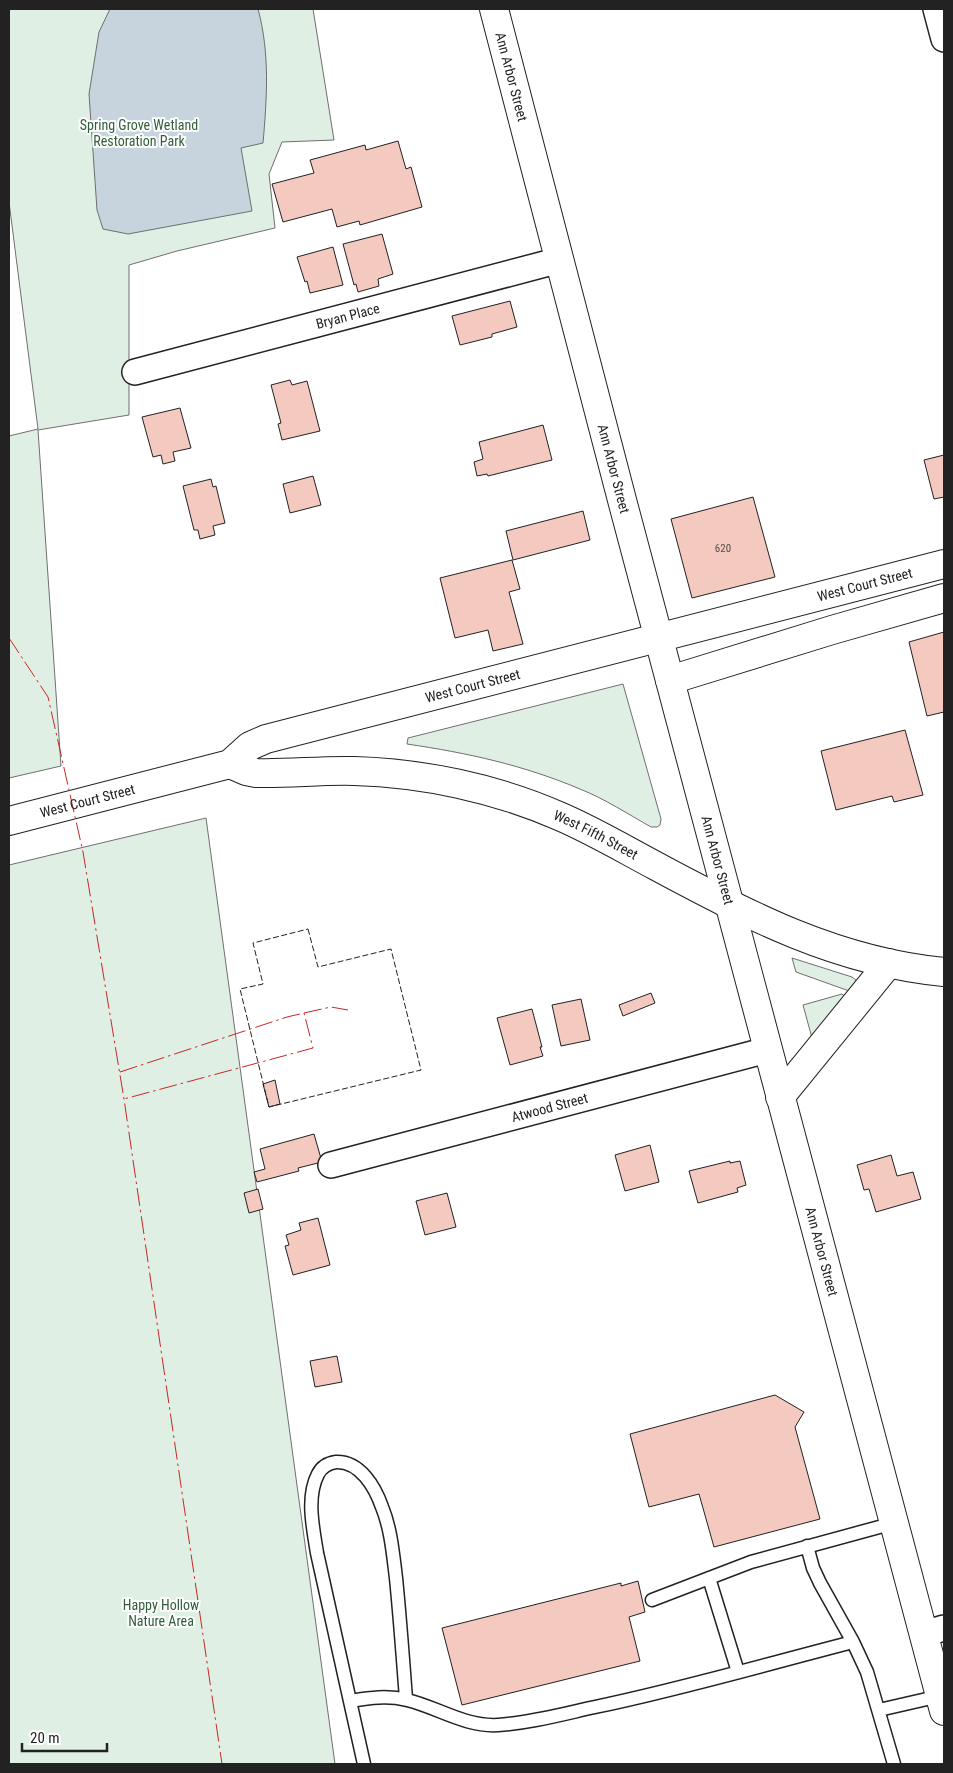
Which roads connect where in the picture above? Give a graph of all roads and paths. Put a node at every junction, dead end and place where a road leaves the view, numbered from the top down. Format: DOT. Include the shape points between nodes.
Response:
graph roads {
  1 [pos="494,9"];
  2 [pos="936,9"];
  3 [pos="944,39"];
  4 [pos="560,260"];
  5 [pos="135,372"];
  6 [pos="944,564"];
  7 [pos="944,598"];
  8 [pos="659,637"];
  9 [pos="670,680"];
  10 [pos="230,764"];
  11 [pos="15,819"];
  12 [pos="729,904"];
  13 [pos="889,963"];
  14 [pos="944,972"];
  15 [pos="767,1050"];
  16 [pos="780,1097"];
  17 [pos="331,1165"];
  18 [pos="894,1523"];
  19 [pos="807,1546"];
  20 [pos="709,1578"];
  21 [pos="652,1600"];
  22 [pos="934,1631"];
  23 [pos="853,1642"];
  24 [pos="738,1672"];
  25 [pos="406,1699"];
  26 [pos="350,1701"];
  27 [pos="942,1703"];
  28 [pos="879,1710"];
  29 [pos="364,1764"];
  30 [pos="894,1764"];
  1 -- 4 [label="street, Ann Arbor Street"];
  2 -- 3 [label="street"];
  4 -- 5 [label="street, Bryan Place"];
  4 -- 8 [label="street, Ann Arbor Street"];
  6 -- 8 [label="street, West Court Street"];
  7 -- 9 [label="street"];
  8 -- 9 [label="street, Ann Arbor Street"];
  8 -- 10 [label="street, West Court Street" via="266,739 250,746"];
  9 -- 12 [label="street, Ann Arbor Street"];
  10 -- 11 [label="street, West Court Street"];
  10 -- 12 [label="street, West Fifth Street" via="256,773 345,771 401,774 505,797 567,819"];
  12 -- 13 [label="street, West Fifth Street" via="815,943"];
  12 -- 15 [label="street, Ann Arbor Street"];
  13 -- 14 [label="street, West Fifth Street"];
  13 -- 16 [label="street"];
  15 -- 16 [label="street, Ann Arbor Street"];
  15 -- 17 [label="street, Atwood Street"];
  16 -- 18 [label="street, Ann Arbor Street"];
  18 -- 19 [label="lane"];
  18 -- 22 [label="street, Ann Arbor Street"];
  19 -- 20 [label="lane"];
  19 -- 23 [label="lane" via="820,1583"];
  20 -- 21 [label="lane"];
  20 -- 24 [label="lane"];
  22 -- 27 [label="street, Ann Arbor Street"];
  23 -- 24 [label="lane"];
  23 -- 28 [label="lane"];
  24 -- 25 [label="lane" via="630,1700 496,1725 463,1720"];
  25 -- 26 [label="lane" via="385,1696"];
  25 -- 26 [label="lane" via="388,1525 369,1481 353,1465 339,1462 324,1466 318,1472 313,1492 312,1521"];
  26 -- 29 [label="lane"];
  27 -- 28 [label="lane"];
  28 -- 30 [label="lane"];
}
